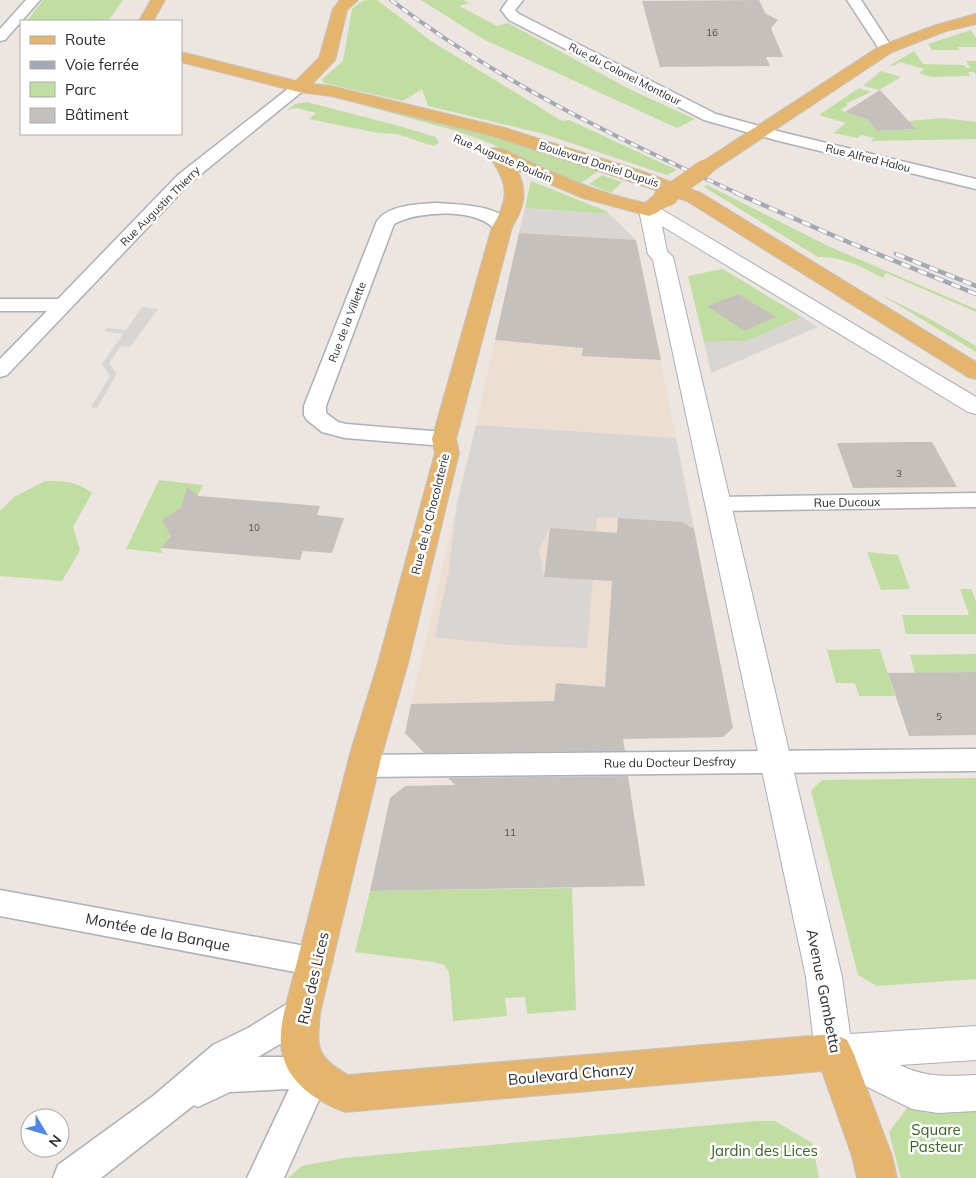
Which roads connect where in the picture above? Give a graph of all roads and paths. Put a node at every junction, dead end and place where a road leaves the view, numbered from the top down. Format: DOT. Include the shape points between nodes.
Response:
graph roads {
  1 [pos="33,0"];
  2 [pos="158,0"];
  3 [pos="351,0"];
  4 [pos="516,0"];
  5 [pos="854,0"];
  6 [pos="976,19"];
  7 [pos="147,20"];
  8 [pos="0,37"];
  9 [pos="886,49"];
  10 [pos="182,57"];
  11 [pos="299,87"];
  12 [pos="761,131"];
  13 [pos="496,153"];
  14 [pos="976,184"];
  15 [pos="656,203"];
  16 [pos="502,227"];
  17 [pos="0,304"];
  18 [pos="64,305"];
  19 [pos="0,371"];
  20 [pos="976,372"];
  21 [pos="976,407"];
  22 [pos="444,440"];
  23 [pos="976,500"];
  24 [pos="718,504"];
  25 [pos="976,760"];
  26 [pos="776,761"];
  27 [pos="364,766"];
  28 [pos="0,902"];
  29 [pos="316,962"];
  30 [pos="302,1013"];
  31 [pos="976,1043"];
  32 [pos="834,1052"];
  33 [pos="314,1073"];
  34 [pos="976,1094"];
  35 [pos="165,1108"];
  36 [pos="72,1178"];
  37 [pos="265,1178"];
  38 [pos="877,1178"];
  1 -- 8 [label="street"];
  2 -- 7 [label="main road"];
  3 -- 11 [label="main road, Rue Augustin Thierry" via="340,9 327,60"];
  4 -- 12 [label="street, Rue du Colonel Montlaur" via="508,10 522,22 710,117"];
  5 -- 9 [label="street"];
  6 -- 9 [label="main road" via="941,28"];
  9 -- 12 [label="main road"];
  10 -- 11 [label="main road, Boulevard Daniel Dupuis"];
  11 -- 13 [label="main road, Rue Auguste Poulain" via="331,102 423,126"];
  11 -- 18 [label="street, Rue Augustin Thierry" via="184,179"];
  11 -- 20 [label="main road, Boulevard Daniel Dupuis" via="331,91 499,132 694,197"];
  12 -- 14 [label="street, Rue Alfred Halou"];
  12 -- 15 [label="main road, bridge"];
  13 -- 15 [label="main road, Rue Auguste Poulain" via="598,199 621,205"];
  13 -- 16 [label="main road, Rue de la Chocolaterie" via="510,169 515,189 510,216"];
  15 -- 21 [label="main road"];
  15 -- 24 [label="main road, Avenue Gambetta" via="658,254 663,257"];
  16 -- 22 [label="main road, Rue de la Chocolaterie"];
  16 -- 22 [label="street, Rue de la Villette" via="498,220 488,216 425,209 395,214 386,221 315,406 315,416 330,427 345,431"];
  17 -- 18 [label="street"];
  18 -- 19 [label="street, Rue Augustin Thierry"];
  22 -- 27 [label="main road, Rue de la Chocolaterie" via="447,453"];
  23 -- 24 [label="street, Rue Ducoux"];
  24 -- 26 [label="main road, Avenue Gambetta"];
  25 -- 26 [label="street, Rue du Docteur Desfray"];
  26 -- 27 [label="street, Rue du Docteur Desfray"];
  26 -- 32 [label="main road, Avenue Gambetta" via="824,977"];
  27 -- 29 [label="main road, Rue des Lices"];
  28 -- 29 [label="street, Montée de la Banque"];
  29 -- 30 [label="main road, Rue des Lices"];
  30 -- 33 [label="main road, Rue des Lices" via="301,1055"];
  30 -- 35 [label="street" via="225,1056"];
  31 -- 32 [label="main road, Boulevard Chanzy"];
  32 -- 33 [label="main road, Boulevard Chanzy" via="345,1094 326,1085"];
  32 -- 34 [label="main road" via="912,1091 938,1096"];
  32 -- 38 [label="main road, Avenue Gambetta"];
  33 -- 35 [label="street" via="227,1076"];
  33 -- 37 [label="street"];
  35 -- 36 [label="street"];
}
